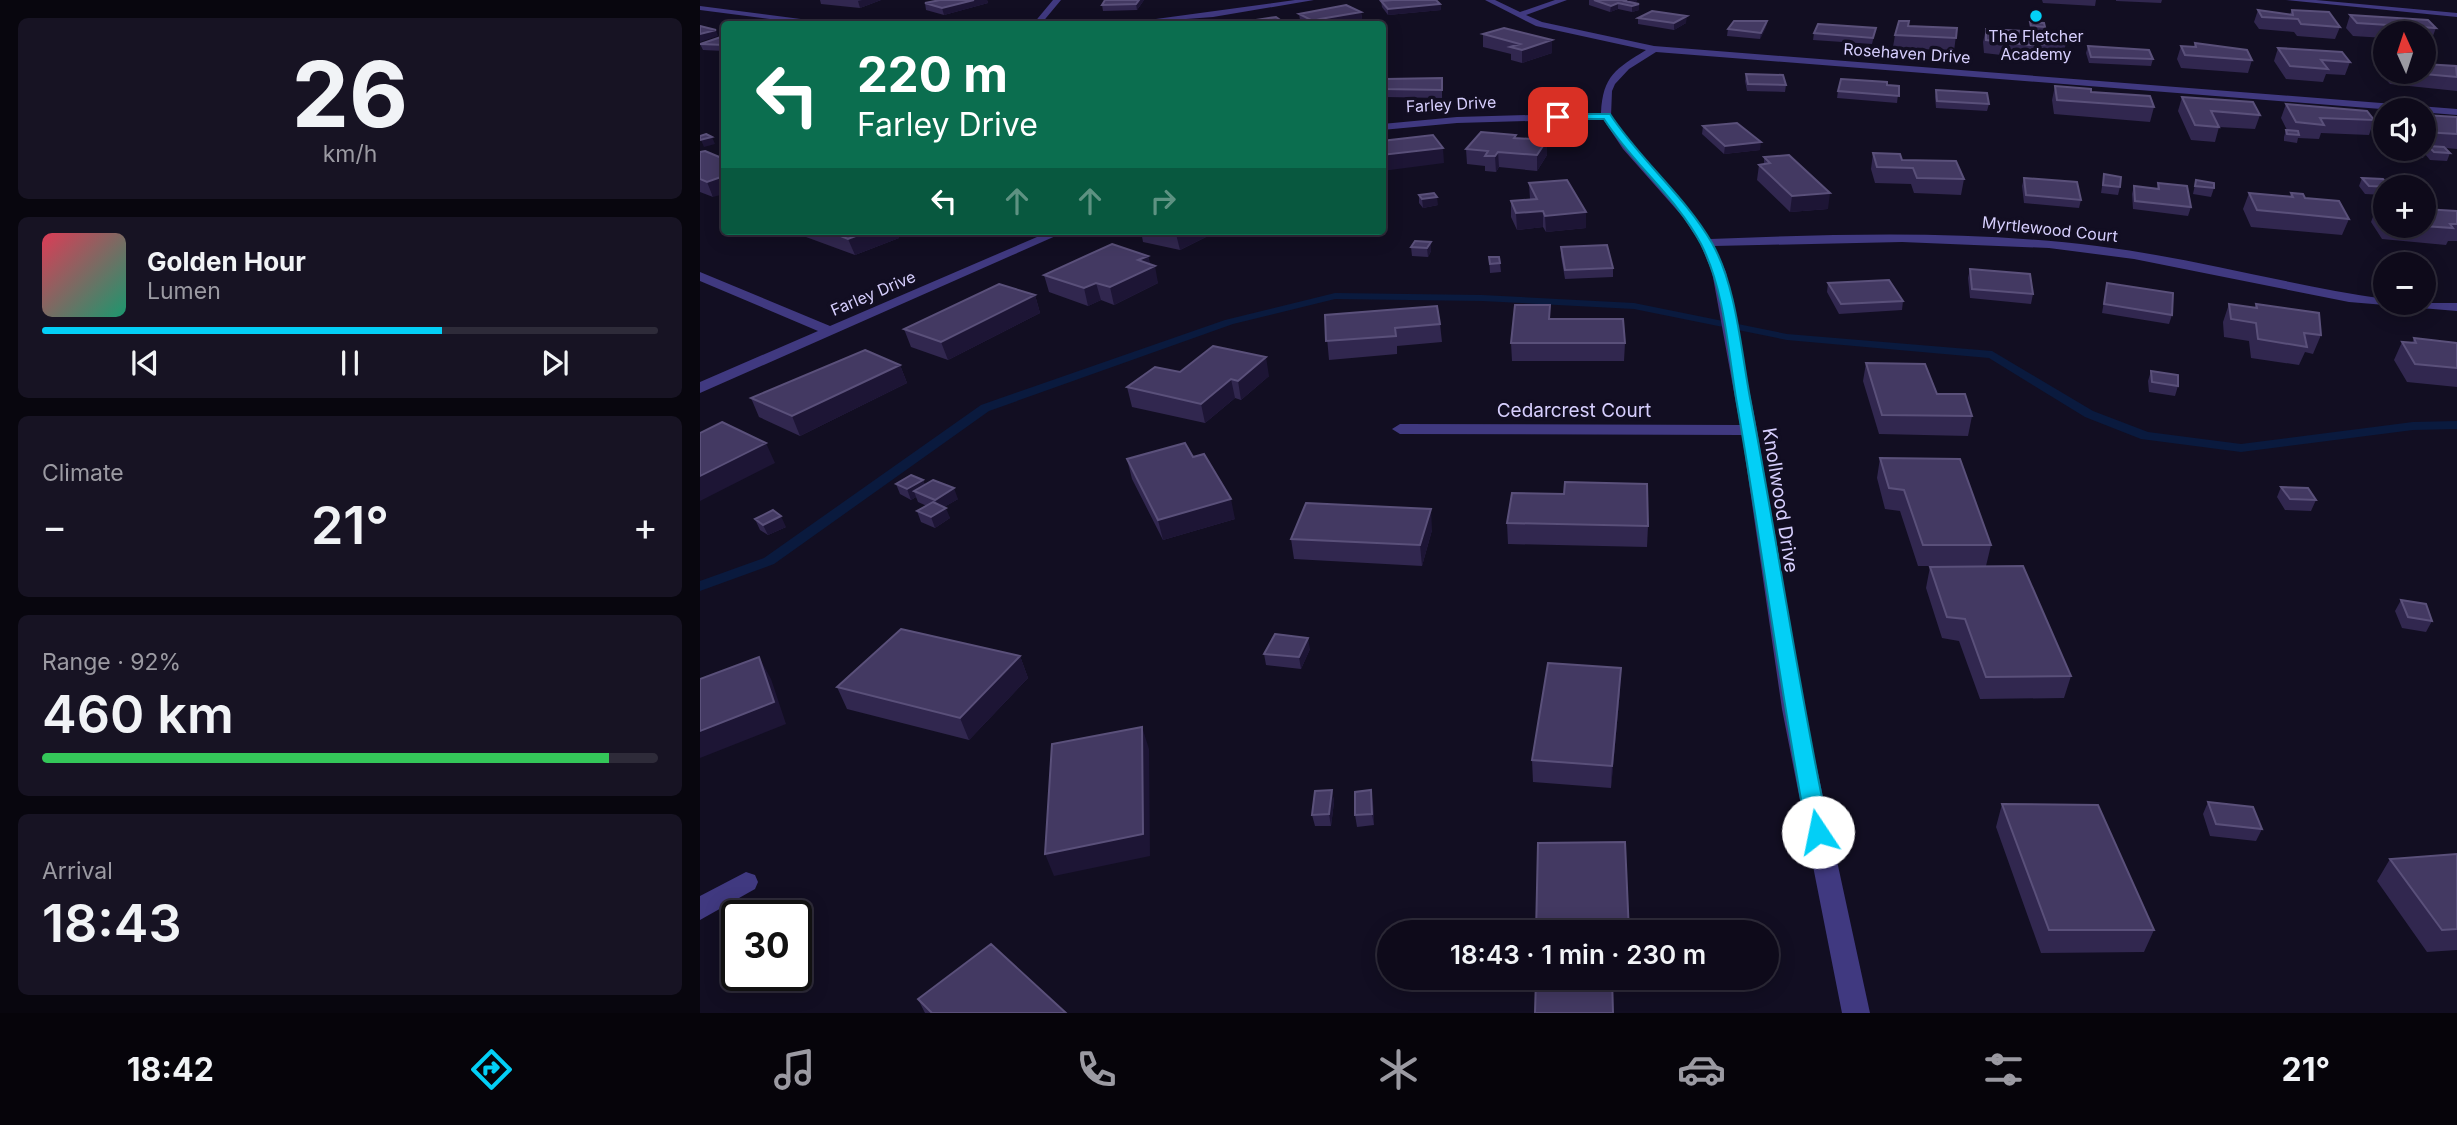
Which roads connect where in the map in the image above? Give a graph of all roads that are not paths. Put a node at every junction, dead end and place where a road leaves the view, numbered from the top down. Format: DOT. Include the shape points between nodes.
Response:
graph roads {
  1 [pos="1057,0"];
  2 [pos="1310,0"];
  3 [pos="1489,0"];
  4 [pos="1563,0"];
  5 [pos="2290,0"];
  6 [pos="700,8"];
  7 [pos="1518,15"];
  8 [pos="2457,15"];
  9 [pos="801,21"];
  10 [pos="1040,21"];
  11 [pos="1153,21"];
  12 [pos="1654,50"];
  13 [pos="2457,111"];
  14 [pos="1606,116"];
  15 [pos="1386,127"];
  16 [pos="1052,235"];
  17 [pos="1706,243"];
  18 [pos="700,276"];
  19 [pos="2373,300"];
  20 [pos="2436,306"];
  21 [pos="2457,307"];
  22 [pos="829,331"];
  23 [pos="700,388"];
  24 [pos="1400,429"];
  25 [pos="1749,430"];
  26 [pos="746,882"];
  27 [pos="700,909"];
  28 [pos="1856,1013"];
  1 -- 10 [label="street"];
  2 -- 11 [label="street"];
  3 -- 7 [label="street, Rosehaven Drive"];
  4 -- 7 [label="street"];
  5 -- 8 [label="street"];
  6 -- 9 [label="street"];
  7 -- 12 [label="street, Rosehaven Drive" via="1576,34"];
  12 -- 13 [label="street, Rosehaven Drive"];
  12 -- 14 [label="street" via="1626,67 1611,83"];
  14 -- 15 [label="street, Farley Drive"];
  14 -- 17 [label="street, Knollwood Drive"];
  16 -- 22 [label="street, Farley Drive"];
  17 -- 19 [label="street, Myrtlewood Court" via="1914,237 2039,244 2188,263"];
  17 -- 25 [label="street, Knollwood Drive" via="1719,272"];
  18 -- 22 [label="street"];
  20 -- 21 [label="street, Myrtlewood Court"];
  22 -- 23 [label="street, Farley Drive"];
  24 -- 25 [label="street, Cedarcrest Court"];
  25 -- 28 [label="street, Knollwood Drive" via="1793,709"];
  26 -- 27 [label="street"];
}
